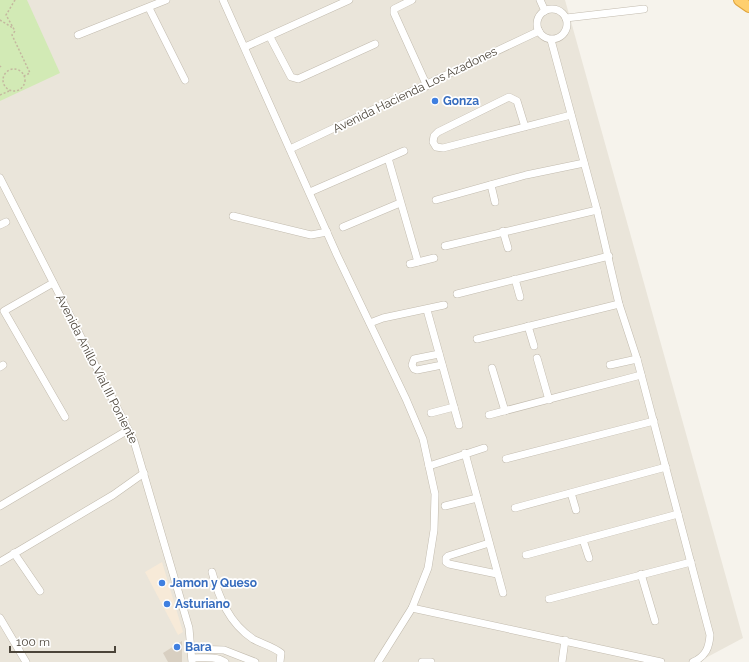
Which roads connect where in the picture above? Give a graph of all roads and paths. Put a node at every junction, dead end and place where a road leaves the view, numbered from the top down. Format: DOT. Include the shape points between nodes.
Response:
graph roads {
  1 [pos="15,0"];
  2 [pos="166,0"];
  3 [pos="223,0"];
  4 [pos="349,0"];
  5 [pos="412,0"];
  6 [pos="540,0"];
  7 [pos="739,0"];
  8 [pos="749,7"];
  9 [pos="148,8"];
  10 [pos="644,8"];
  11 [pos="545,11"];
  12 [pos="566,18"];
  13 [pos="0,20"];
  14 [pos="13,28"];
  15 [pos="538,31"];
  16 [pos="78,35"];
  17 [pos="270,37"];
  18 [pos="551,40"];
  19 [pos="375,44"];
  20 [pos="245,47"];
  21 [pos="24,76"];
  22 [pos="185,80"];
  23 [pos="0,82"];
  24 [pos="3,83"];
  25 [pos="427,86"];
  26 [pos="10,91"];
  27 [pos="0,95"];
  28 [pos="571,115"];
  29 [pos="525,127"];
  30 [pos="290,149"];
  31 [pos="404,151"];
  32 [pos="388,158"];
  33 [pos="584,163"];
  34 [pos="0,178"];
  35 [pos="491,185"];
  36 [pos="310,192"];
  37 [pos="436,200"];
  38 [pos="496,202"];
  39 [pos="400,203"];
  40 [pos="597,210"];
  41 [pos="233,216"];
  42 [pos="343,227"];
  43 [pos="503,231"];
  44 [pos="327,232"];
  45 [pos="445,246"];
  46 [pos="508,248"];
  47 [pos="608,256"];
  48 [pos="434,258"];
  49 [pos="418,262"];
  50 [pos="410,264"];
  51 [pos="515,278"];
  52 [pos="53,283"];
  53 [pos="457,294"];
  54 [pos="520,297"];
  55 [pos="619,304"];
  56 [pos="444,305"];
  57 [pos="427,310"];
  58 [pos="370,323"];
  59 [pos="528,326"];
  60 [pos="477,339"];
  61 [pos="534,346"];
  62 [pos="439,354"];
  63 [pos="537,358"];
  64 [pos="637,358"];
  65 [pos="442,365"];
  66 [pos="610,365"];
  67 [pos="492,368"];
  68 [pos="641,375"];
  69 [pos="549,400"];
  70 [pos="454,407"];
  71 [pos="504,411"];
  72 [pos="431,413"];
  73 [pos="488,415"];
  74 [pos="65,417"];
  75 [pos="654,421"];
  76 [pos="458,425"];
  77 [pos="128,430"];
  78 [pos="484,448"];
  79 [pos="465,453"];
  80 [pos="506,459"];
  81 [pos="429,466"];
  82 [pos="666,467"];
  83 [pos="144,473"];
  84 [pos="571,493"];
  85 [pos="477,498"];
  86 [pos="0,506"];
  87 [pos="445,506"];
  88 [pos="515,508"];
  89 [pos="576,510"];
  90 [pos="678,514"];
  91 [pos="583,540"];
  92 [pos="489,543"];
  93 [pos="14,553"];
  94 [pos="526,555"];
  95 [pos="589,558"];
  96 [pos="0,562"];
  97 [pos="691,562"];
  98 [pos="212,572"];
  99 [pos="497,574"];
  100 [pos="642,574"];
  101 [pos="40,591"];
  102 [pos="503,594"];
  103 [pos="549,599"];
  104 [pos="412,608"];
  105 [pos="0,618"];
  106 [pos="655,621"];
  107 [pos="565,640"];
  108 [pos="191,649"];
  109 [pos="192,660"];
  110 [pos="242,660"];
  111 [pos="26,662"];
  112 [pos="225,662"];
  113 [pos="255,662"];
  114 [pos="280,662"];
  115 [pos="378,662"];
  116 [pos="422,662"];
  117 [pos="431,662"];
  118 [pos="562,662"];
  119 [pos="661,662"];
  120 [pos="693,662"];
  1 -- 14 [label="path" via="6,15"];
  2 -- 9 [label="street"];
  3 -- 20 [label="street"];
  4 -- 17 [label="street"];
  5 -- 25 [label="street" via="394,8 394,14"];
  6 -- 11 [label="street"];
  7 -- 8 [label="highway"];
  9 -- 16 [label="street"];
  9 -- 22 [label="street"];
  10 -- 12 [label="street"];
  11 -- 12 [label="street" via="554,9"];
  11 -- 15 [label="street" via="538,19"];
  12 -- 18 [label="street" via="568,28 556,39"];
  13 -- 14 [label="path"];
  14 -- 21 [label="path" via="15,31 12,35 30,73"];
  15 -- 18 [label="street"];
  15 -- 25 [label="street, Avenida Hacienda Los Azadones"];
  17 -- 19 [label="street" via="291,78 298,79"];
  17 -- 20 [label="street"];
  18 -- 28 [label="street"];
  20 -- 30 [label="street"];
  21 -- 24 [label="path" via="16,69 8,70"];
  21 -- 26 [label="path" via="23,87 18,91"];
  23 -- 24 [label="path"];
  24 -- 26 [label="path"];
  25 -- 30 [label="street, Avenida Hacienda Los Azadones"];
  26 -- 27 [label="path"];
  28 -- 29 [label="street"];
  28 -- 33 [label="street"];
  29 -- 29 [label="street" via="516,101 509,97 438,132 433,142 436,147 443,148"];
  30 -- 36 [label="street"];
  31 -- 32 [label="street"];
  32 -- 36 [label="street"];
  32 -- 39 [label="street"];
  33 -- 35 [label="street"];
  33 -- 40 [label="street"];
  34 -- 52 [label="street, Avenida Anillo Vial III Poniente"];
  35 -- 37 [label="street"];
  35 -- 38 [label="street"];
  36 -- 44 [label="street"];
  39 -- 42 [label="street"];
  39 -- 49 [label="street"];
  40 -- 43 [label="street"];
  40 -- 47 [label="street"];
  41 -- 44 [label="street" via="311,235"];
  43 -- 45 [label="street"];
  43 -- 46 [label="street"];
  44 -- 58 [label="street"];
  47 -- 51 [label="street"];
  47 -- 55 [label="street"];
  48 -- 49 [label="street"];
  49 -- 50 [label="street"];
  51 -- 53 [label="street"];
  51 -- 54 [label="street"];
  52 -- 74 [label="street" via="4,311"];
  52 -- 77 [label="street, Avenida Anillo Vial III Poniente"];
  55 -- 59 [label="street"];
  55 -- 64 [label="street"];
  56 -- 57 [label="street"];
  57 -- 58 [label="street"];
  57 -- 62 [label="street"];
  58 -- 81 [label="street" via="423,439"];
  59 -- 60 [label="street"];
  59 -- 61 [label="street"];
  62 -- 65 [label="street"];
  62 -- 65 [label="street" via="414,359 412,365 417,370"];
  63 -- 69 [label="street"];
  64 -- 66 [label="street"];
  64 -- 68 [label="street"];
  65 -- 70 [label="street"];
  67 -- 71 [label="street"];
  68 -- 69 [label="street"];
  68 -- 75 [label="street"];
  69 -- 71 [label="street"];
  70 -- 72 [label="street"];
  70 -- 76 [label="street"];
  71 -- 73 [label="street"];
  75 -- 80 [label="street"];
  75 -- 82 [label="street"];
  77 -- 83 [label="street, Avenida Anillo Vial III Poniente"];
  77 -- 86 [label="street"];
  78 -- 79 [label="street"];
  79 -- 81 [label="street"];
  79 -- 85 [label="street"];
  81 -- 104 [label="street" via="435,494 434,530 428,568"];
  82 -- 84 [label="street"];
  82 -- 90 [label="street"];
  83 -- 93 [label="street" via="113,495"];
  83 -- 108 [label="street, Avenida Anillo Vial III Poniente" via="189,628"];
  84 -- 88 [label="street"];
  84 -- 89 [label="street"];
  85 -- 87 [label="street"];
  85 -- 92 [label="street"];
  90 -- 91 [label="street"];
  90 -- 97 [label="street"];
  91 -- 94 [label="street"];
  91 -- 95 [label="street"];
  92 -- 99 [label="street"];
  92 -- 99 [label="street" via="448,556 446,562"];
  93 -- 96 [label="street"];
  93 -- 101 [label="street"];
  97 -- 100 [label="street"];
  97 -- 120 [label="street" via="710,635 709,648 701,658"];
  98 -- 114 [label="street" via="219,598 233,620 252,638 281,653"];
  99 -- 102 [label="street"];
  100 -- 103 [label="street"];
  100 -- 106 [label="street"];
  104 -- 107 [label="street"];
  104 -- 115 [label="street"];
  105 -- 111 [label="street"];
  107 -- 118 [label="street"];
  107 -- 119 [label="street"];
  108 -- 109 [label="street, Avenida Anillo Vial III Poniente"];
  108 -- 110 [label="street" via="224,650"];
  109 -- 112 [label="street" via="209,658"];
  110 -- 113 [label="street"];
  116 -- 117 [label="street"];
}
